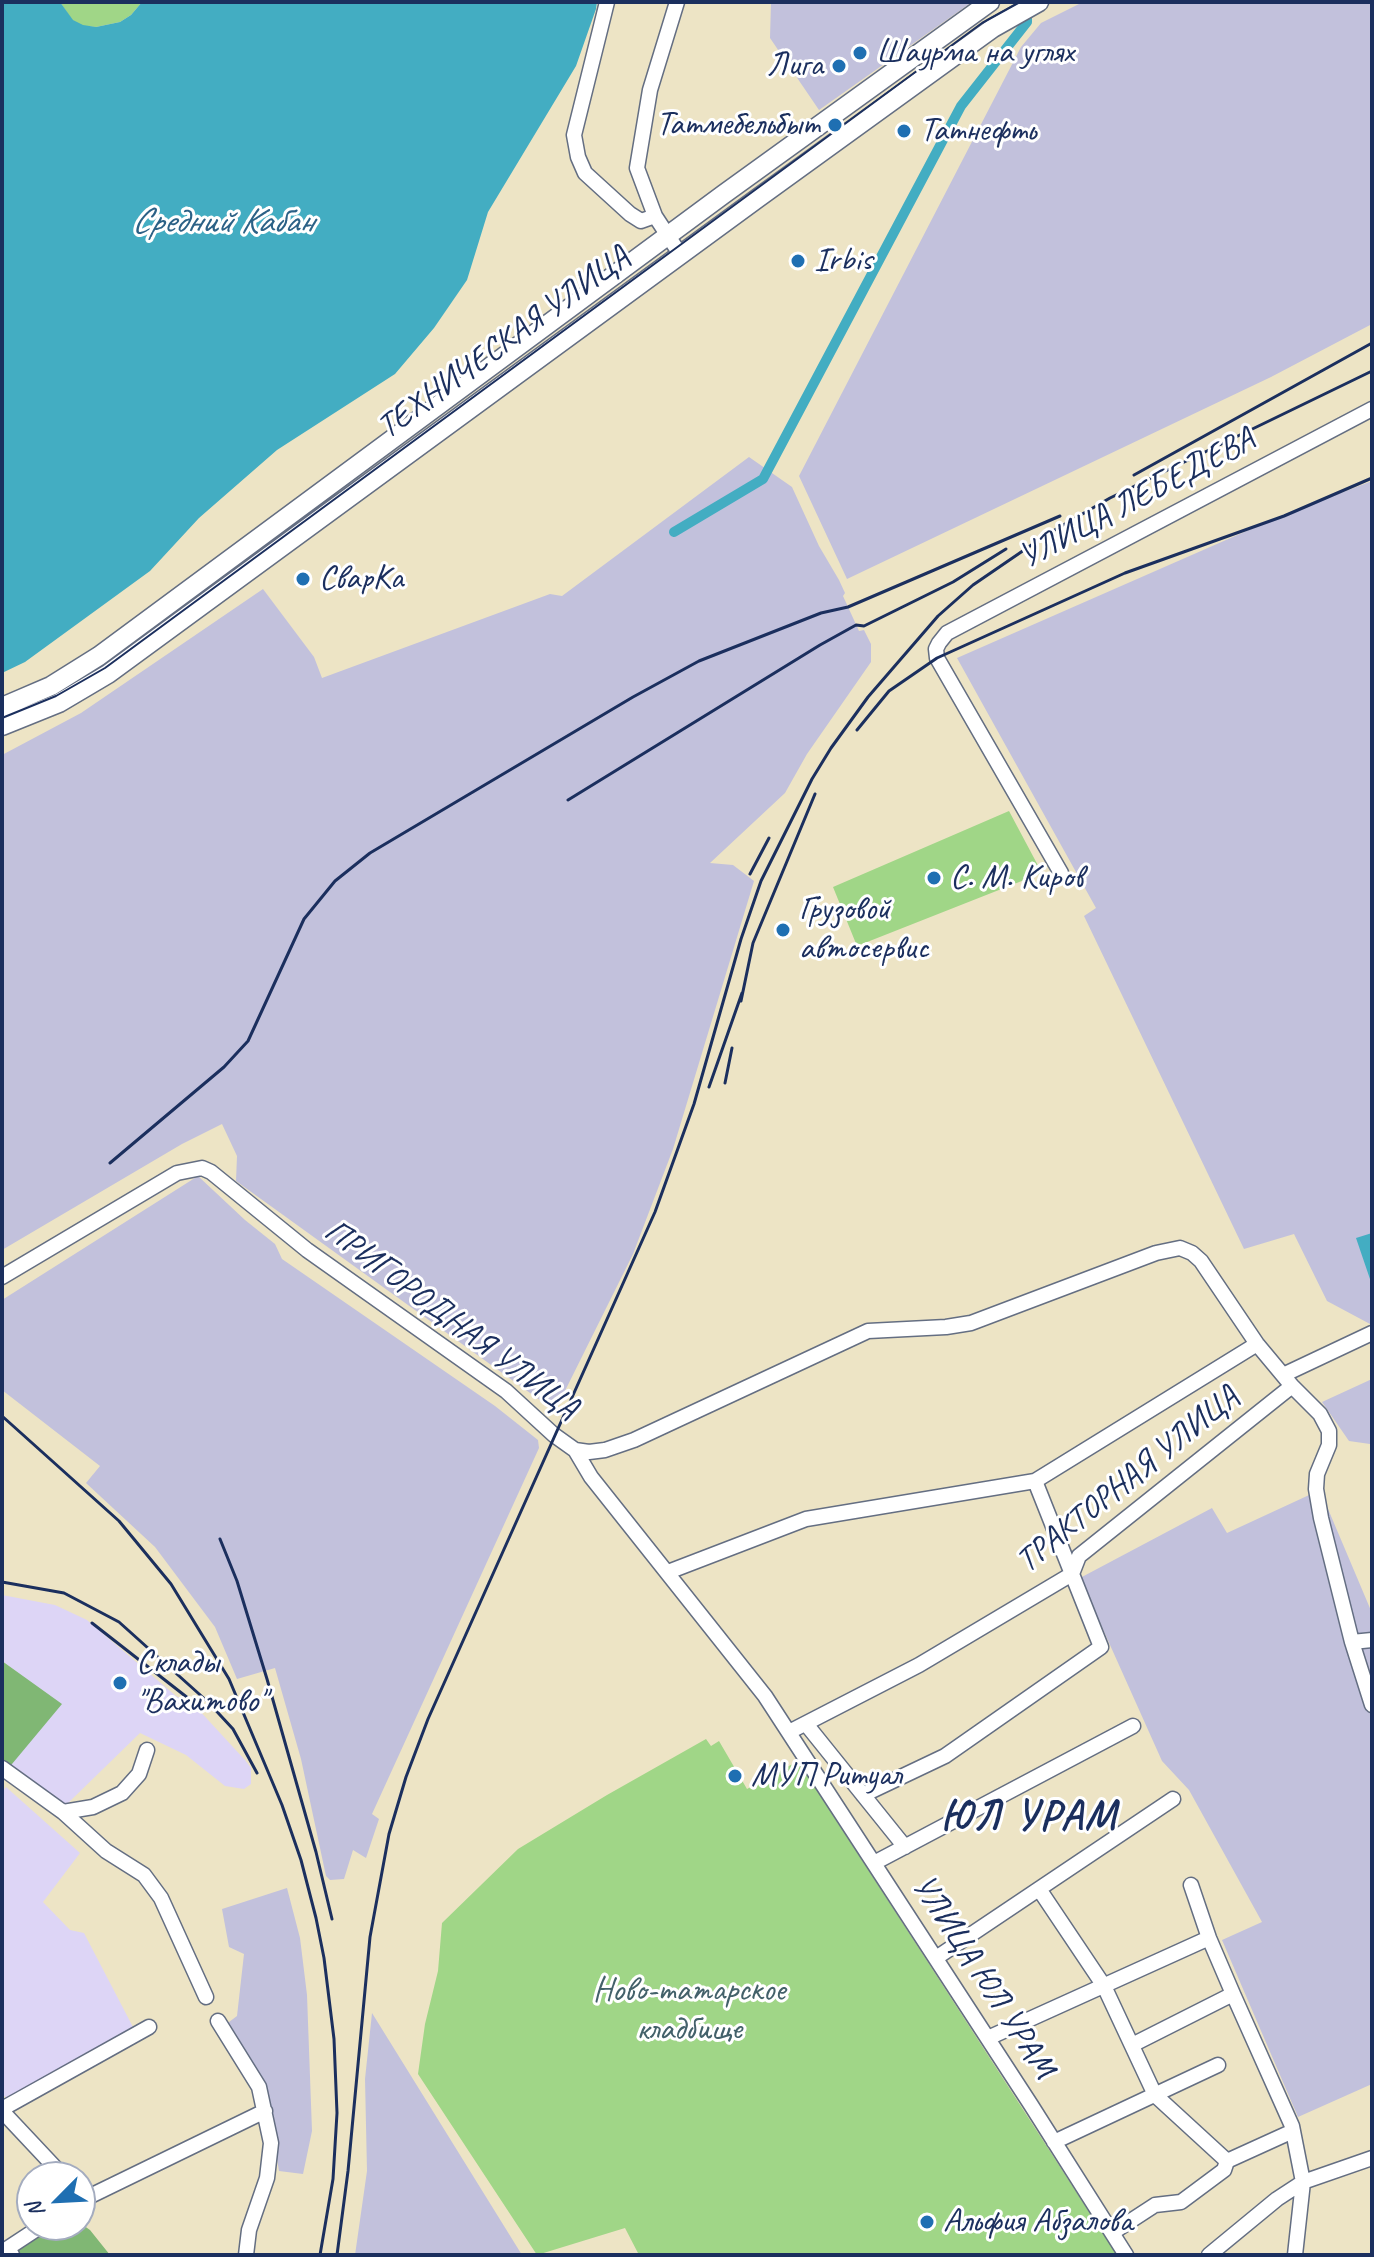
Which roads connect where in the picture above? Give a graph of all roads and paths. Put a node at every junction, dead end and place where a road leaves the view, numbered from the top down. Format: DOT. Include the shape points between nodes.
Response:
graph roads {
  1 [pos="607,2"];
  2 [pos="677,2"];
  3 [pos="990,2"];
  4 [pos="1039,2"];
  5 [pos="655,216"];
  6 [pos="668,235"];
  7 [pos="680,254"];
  8 [pos="1372,409"];
  9 [pos="2,707"];
  10 [pos="2,726"];
  11 [pos="1061,873"];
  12 [pos="2,1277"];
  13 [pos="1372,1333"];
  14 [pos="1257,1344"];
  15 [pos="1287,1381"];
  16 [pos="575,1450"];
  17 [pos="1035,1481"];
  18 [pos="668,1572"];
  19 [pos="1072,1574"];
  20 [pos="1372,1640"];
  21 [pos="1352,1642"];
  22 [pos="1372,1705"];
  23 [pos="806,1724"];
  24 [pos="1133,1726"];
  25 [pos="789,1732"];
  26 [pos="147,1750"];
  27 [pos="2,1768"];
  28 [pos="863,1795"];
  29 [pos="1173,1799"];
  30 [pos="63,1812"];
  31 [pos="905,1847"];
  32 [pos="874,1863"];
  33 [pos="1191,1885"];
  34 [pos="1039,1889"];
  35 [pos="1209,1938"];
  36 [pos="936,1958"];
  37 [pos="1104,1986"];
  38 [pos="1233,1994"];
  39 [pos="206,1997"];
  40 [pos="218,2021"];
  41 [pos="149,2027"];
  42 [pos="988,2038"];
  43 [pos="1132,2045"];
  44 [pos="1218,2065"];
  45 [pos="1155,2095"];
  46 [pos="2,2110"];
  47 [pos="265,2111"];
  48 [pos="1293,2131"];
  49 [pos="1054,2142"];
  50 [pos="1372,2158"];
  51 [pos="49,2161"];
  52 [pos="1227,2161"];
  53 [pos="1303,2182"];
  54 [pos="96,2191"];
  55 [pos="1112,2233"];
  56 [pos="246,2255"];
  57 [pos="1126,2255"];
  58 [pos="1209,2255"];
  59 [pos="1295,2255"];
  1 -- 5 [label="street" via="574,135 578,157 585,173 630,214 641,221"];
  2 -- 5 [label="street" via="650,90 637,168"];
  3 -- 6 [label="main road, ТЕХНИЧЕСКАЯ УЛИЦА"];
  4 -- 7 [label="main road, ТЕХНИЧЕСКАЯ УЛИЦА" via="993,28"];
  5 -- 6 [label="street"];
  6 -- 7 [label="street"];
  6 -- 9 [label="main road, ТЕХНИЧЕСКАЯ УЛИЦА" via="99,656 51,686"];
  7 -- 10 [label="main road, ТЕХНИЧЕСКАЯ УЛИЦА" via="108,674 59,703"];
  8 -- 11 [label="street, УЛИЦА ЛЕБЕДЕВА" via="947,633 936,649"];
  12 -- 16 [label="street, ПРИГОРОДНАЯ УЛИЦА" via="177,1173 202,1168 307,1250 506,1391"];
  13 -- 15 [label="street, ТРАКТОРНАЯ УЛИЦА"];
  14 -- 15 [label="street"];
  14 -- 16 [label="street" via="1201,1261 1180,1248 971,1323 868,1331 634,1440 605,1450"];
  14 -- 17 [label="street"];
  15 -- 19 [label="street, ТРАКТОРНАЯ УЛИЦА" via="1079,1556"];
  15 -- 21 [label="street" via="1320,1414 1329,1431 1316,1489"];
  16 -- 18 [label="street, ПРИГОРОДНАЯ УЛИЦА"];
  17 -- 18 [label="street" via="806,1519"];
  17 -- 19 [label="street"];
  18 -- 25 [label="street, ПРИГОРОДНАЯ УЛИЦА"];
  19 -- 23 [label="street, ТРАКТОРНАЯ УЛИЦА" via="919,1665"];
  19 -- 28 [label="street" via="1101,1647 945,1756"];
  20 -- 21 [label="street"];
  21 -- 22 [label="street"];
  23 -- 25 [label="street, ТРАКТОРНАЯ УЛИЦА"];
  23 -- 28 [label="street"];
  24 -- 31 [label="street"];
  25 -- 32 [label="street, УЛИЦА ЮЛ УРАМ"];
  26 -- 30 [label="street" via="139,1774 122,1793 93,1807"];
  27 -- 30 [label="street"];
  28 -- 31 [label="street"];
  29 -- 34 [label="street"];
  30 -- 39 [label="street" via="154,1887"];
  31 -- 32 [label="street"];
  32 -- 36 [label="street, УЛИЦА ЮЛ УРАМ"];
  33 -- 35 [label="street"];
  34 -- 36 [label="street"];
  34 -- 37 [label="street"];
  35 -- 37 [label="street"];
  35 -- 38 [label="street"];
  36 -- 42 [label="street, УЛИЦА ЮЛ УРАМ"];
  37 -- 42 [label="street"];
  37 -- 43 [label="street"];
  38 -- 43 [label="street"];
  38 -- 48 [label="street"];
  40 -- 47 [label="street" via="259,2087"];
  41 -- 46 [label="street"];
  42 -- 49 [label="street, УЛИЦА ЮЛ УРАМ"];
  43 -- 45 [label="street"];
  44 -- 45 [label="street"];
  45 -- 49 [label="street"];
  45 -- 52 [label="street"];
  46 -- 51 [label="street"];
  47 -- 54 [label="street"];
  47 -- 56 [label="street" via="271,2143 267,2178"];
  48 -- 52 [label="street"];
  48 -- 53 [label="street"];
  49 -- 55 [label="street, УЛИЦА ЮЛ УРАМ"];
  50 -- 53 [label="street"];
  52 -- 55 [label="street" via="1224,2170 1181,2202 1155,2205"];
  53 -- 58 [label="street"];
  53 -- 59 [label="street"];
  55 -- 57 [label="street, УЛИЦА ЮЛ УРАМ"];
}
